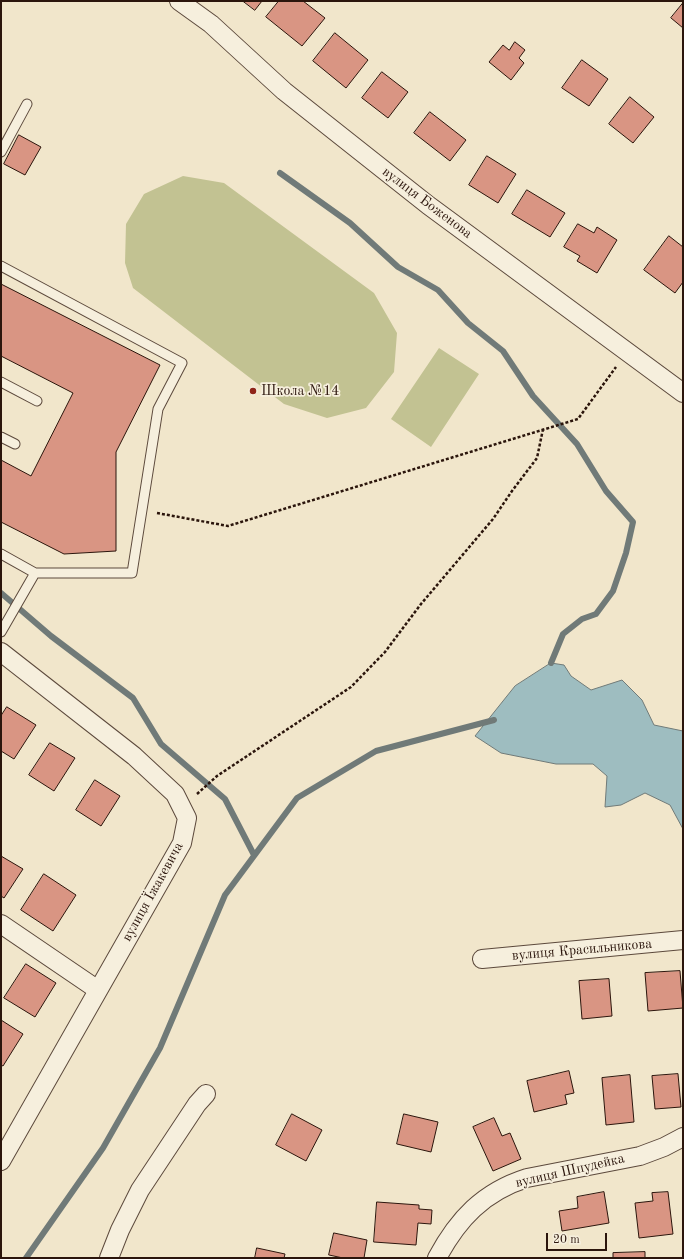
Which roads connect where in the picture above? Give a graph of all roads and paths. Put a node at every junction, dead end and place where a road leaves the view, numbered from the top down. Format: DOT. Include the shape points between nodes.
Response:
graph roads {
  1 [pos="180,1"];
  2 [pos="26,104"];
  3 [pos="1,152"];
  4 [pos="1,266"];
  5 [pos="627,352"];
  6 [pos="1,382"];
  7 [pos="683,393"];
  8 [pos="37,401"];
  9 [pos="544,429"];
  10 [pos="1,437"];
  11 [pos="15,444"];
  12 [pos="142,511"];
  13 [pos="1,554"];
  14 [pos="34,573"];
  15 [pos="1,632"];
  16 [pos="1,652"];
  17 [pos="187,818"];
  18 [pos="1,924"];
  19 [pos="683,940"];
  20 [pos="482,959"];
  21 [pos="98,990"];
  22 [pos="206,1094"];
  23 [pos="683,1137"];
  24 [pos="1,1161"];
  25 [pos="109,1258"];
  26 [pos="437,1258"];
  1 -- 5 [label="street, вулиця Боженова" via="211,24 284,91 415,195"];
  2 -- 3 [label="lane"];
  4 -- 12 [label="lane" via="182,363 158,409"];
  5 -- 7 [label="street, вулиця Боженова"];
  5 -- 9 [label="path" via="578,419"];
  6 -- 8 [label="lane"];
  9 -- 12 [label="path" via="228,526"];
  9 -- 17 [label="path" via="537,458 493,519 421,604 385,652 351,687 218,776 195,795"];
  10 -- 11 [label="lane"];
  12 -- 14 [label="lane" via="132,573"];
  13 -- 14 [label="lane"];
  14 -- 15 [label="lane"];
  16 -- 17 [label="street" via="134,756 175,794"];
  17 -- 21 [label="street, вулиця Їжакевича" via="182,843"];
  18 -- 21 [label="street"];
  19 -- 20 [label="street, вулиця Красильникова"];
  21 -- 24 [label="street, вулиця Їжакевича"];
  22 -- 25 [label="street" via="192,1110 140,1190"];
  23 -- 26 [label="street, вулиця Шпудейка" via="640,1156 512,1183 488,1196 466,1215 448,1237"];
}
